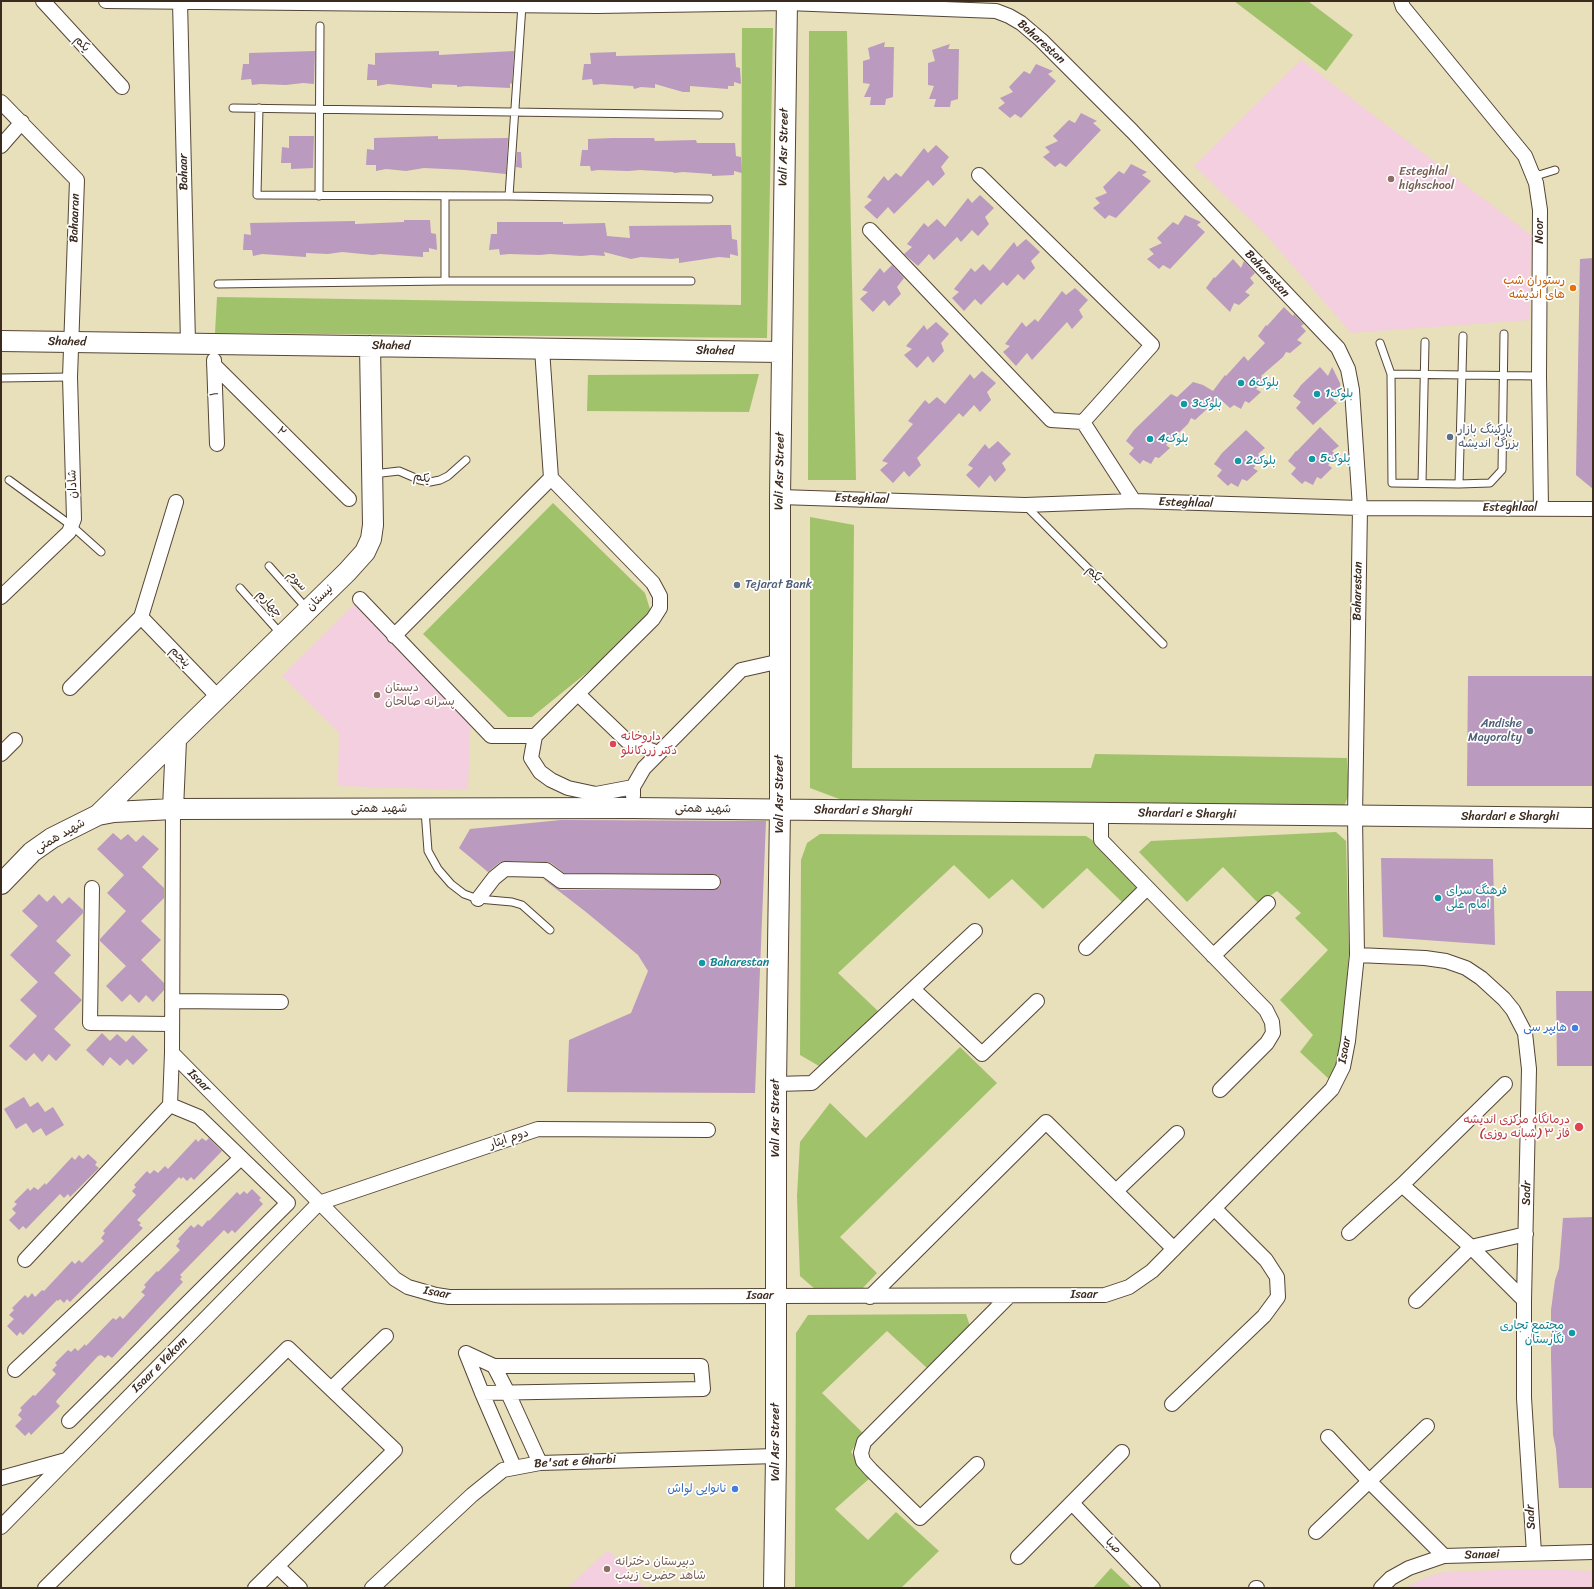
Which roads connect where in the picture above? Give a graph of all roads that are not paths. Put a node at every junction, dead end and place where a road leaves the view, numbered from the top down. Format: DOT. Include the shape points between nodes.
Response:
graph roads {
  1 [pos="43,1"];
  2 [pos="106,1"];
  3 [pos="1401,1"];
  4 [pos="180,2"];
  5 [pos="787,2"];
  6 [pos="597,3"];
  7 [pos="530,4"];
  8 [pos="320,26"];
  9 [pos="122,87"];
  10 [pos="1,102"];
  11 [pos="232,108"];
  12 [pos="259,108"];
  13 [pos="320,110"];
  14 [pos="515,113"];
  15 [pos="719,114"];
  16 [pos="22,122"];
  17 [pos="1,146"];
  18 [pos="1531,170"];
  19 [pos="1555,170"];
  20 [pos="979,175"];
  21 [pos="319,196"];
  22 [pos="445,196"];
  23 [pos="509,196"];
  24 [pos="709,199"];
  25 [pos="870,230"];
  26 [pos="445,281"];
  27 [pos="691,281"];
  28 [pos="218,284"];
  29 [pos="1504,334"];
  30 [pos="1463,336"];
  31 [pos="1,341"];
  32 [pos="72,342"];
  33 [pos="1425,342"];
  34 [pos="188,343"];
  35 [pos="1380,343"];
  36 [pos="213,344"];
  37 [pos="370,346"];
  38 [pos="542,349"];
  39 [pos="781,352"];
  40 [pos="214,364"];
  41 [pos="1391,374"];
  42 [pos="1424,374"];
  43 [pos="1462,376"];
  44 [pos="1503,376"];
  45 [pos="1539,376"];
  46 [pos="70,377"];
  47 [pos="1,378"];
  48 [pos="1083,422"];
  49 [pos="217,444"];
  50 [pos="466,460"];
  51 [pos="372,474"];
  52 [pos="551,478"];
  53 [pos="9,480"];
  54 [pos="1422,483"];
  55 [pos="1459,484"];
  56 [pos="780,497"];
  57 [pos="349,500"];
  58 [pos="1134,501"];
  59 [pos="176,502"];
  60 [pos="1025,505"];
  61 [pos="1360,508"];
  62 [pos="1541,508"];
  63 [pos="1593,509"];
  64 [pos="72,526"];
  65 [pos="101,552"];
  66 [pos="269,566"];
  67 [pos="240,588"];
  68 [pos="1,596"];
  69 [pos="360,600"];
  70 [pos="308,610"];
  71 [pos="141,617"];
  72 [pos="282,635"];
  73 [pos="394,636"];
  74 [pos="1163,644"];
  75 [pos="781,661"];
  76 [pos="70,688"];
  77 [pos="578,694"];
  78 [pos="218,697"];
  79 [pos="535,736"];
  80 [pos="15,740"];
  81 [pos="176,740"];
  82 [pos="658,753"];
  83 [pos="1,754"];
  84 [pos="633,787"];
  85 [pos="632,808"];
  86 [pos="425,809"];
  87 [pos="173,810"];
  88 [pos="780,810"];
  89 [pos="1101,813"];
  90 [pos="98,815"];
  91 [pos="1355,816"];
  92 [pos="1593,818"];
  93 [pos="713,882"];
  94 [pos="1,884"];
  95 [pos="92,888"];
  96 [pos="1147,888"];
  97 [pos="478,899"];
  98 [pos="1268,903"];
  99 [pos="550,930"];
  100 [pos="975,931"];
  101 [pos="1086,948"];
  102 [pos="1357,955"];
  103 [pos="1213,956"];
  104 [pos="913,989"];
  105 [pos="172,1001"];
  106 [pos="1037,1001"];
  107 [pos="280,1002"];
  108 [pos="172,1024"];
  109 [pos="172,1053"];
  110 [pos="776,1084"];
  111 [pos="1505,1084"];
  112 [pos="1220,1090"];
  113 [pos="170,1105"];
  114 [pos="708,1130"];
  115 [pos="1177,1133"];
  116 [pos="241,1158"];
  117 [pos="1402,1185"];
  118 [pos="1116,1191"];
  119 [pos="319,1203"];
  120 [pos="1214,1208"];
  121 [pos="1349,1233"];
  122 [pos="1526,1234"];
  123 [pos="1470,1247"];
  124 [pos="1174,1249"];
  125 [pos="25,1260"];
  126 [pos="776,1296"];
  127 [pos="1009,1296"];
  128 [pos="870,1297"];
  129 [pos="1524,1300"];
  130 [pos="1416,1301"];
  131 [pos="386,1336"];
  132 [pos="494,1366"];
  133 [pos="15,1370"];
  134 [pos="331,1389"];
  135 [pos="482,1393"];
  136 [pos="508,1393"];
  137 [pos="1172,1404"];
  138 [pos="69,1421"];
  139 [pos="1427,1426"];
  140 [pos="1328,1437"];
  141 [pos="1122,1452"];
  142 [pos="776,1456"];
  143 [pos="67,1459"];
  144 [pos="540,1463"];
  145 [pos="977,1464"];
  146 [pos="514,1467"];
  147 [pos="1,1478"];
  148 [pos="1369,1481"];
  149 [pos="1072,1503"];
  150 [pos="1,1527"];
  151 [pos="1316,1532"];
  152 [pos="1593,1552"];
  153 [pos="1534,1553"];
  154 [pos="1444,1556"];
  155 [pos="1018,1557"];
  156 [pos="277,1566"];
  157 [pos="46,1588"];
  158 [pos="255,1588"];
  159 [pos="300,1588"];
  160 [pos="372,1588"];
  161 [pos="774,1588"];
  162 [pos="1153,1588"];
  163 [pos="1381,1588"];
  1 -- 9 [label="street, یکم"];
  2 -- 4 [label="street, Baharestan"];
  3 -- 18 [label="street, Noor" via="1403,7 1525,156"];
  4 -- 7 [label="street, Baharestan"];
  4 -- 34 [label="street, Bahaar"];
  5 -- 6 [label="street, Baharestan"];
  5 -- 39 [label="main road, Vali Asr Street"];
  5 -- 61 [label="street, Baharestan" via="996,10 1021,23 1041,40 1132,131 1338,348 1348,368 1352,390"];
  6 -- 7 [label="street, Baharestan"];
  7 -- 14 [label="lane"];
  8 -- 13 [label="lane"];
  10 -- 16 [label="street, Bahaaran"];
  11 -- 12 [label="lane"];
  12 -- 13 [label="lane"];
  12 -- 21 [label="lane" via="257,195"];
  13 -- 14 [label="lane"];
  13 -- 21 [label="lane"];
  14 -- 15 [label="lane"];
  14 -- 23 [label="lane"];
  16 -- 17 [label="street"];
  16 -- 32 [label="street, Bahaaran" via="77,180"];
  18 -- 19 [label="lane" via="1538,175"];
  18 -- 45 [label="street, Noor" via="1536,182 1540,210"];
  20 -- 48 [label="street" via="1152,345"];
  21 -- 22 [label="lane"];
  22 -- 23 [label="lane"];
  22 -- 26 [label="lane"];
  23 -- 24 [label="lane"];
  25 -- 48 [label="street" via="1051,420"];
  26 -- 27 [label="lane"];
  26 -- 28 [label="lane"];
  29 -- 44 [label="lane"];
  30 -- 43 [label="lane"];
  31 -- 32 [label="main road, Shahed"];
  32 -- 34 [label="main road, Shahed"];
  32 -- 46 [label="street, شادان"];
  33 -- 42 [label="lane"];
  34 -- 36 [label="main road, Shahed"];
  35 -- 41 [label="lane"];
  36 -- 37 [label="main road, Shahed"];
  36 -- 40 [label="street, ۱"];
  37 -- 38 [label="main road, Shahed"];
  37 -- 51 [label="main road, نيستان"];
  38 -- 39 [label="main road, Shahed"];
  38 -- 52 [label="street"];
  39 -- 56 [label="main road, Vali Asr Street"];
  40 -- 49 [label="street, ۱"];
  40 -- 57 [label="street, ۲"];
  41 -- 42 [label="lane"];
  41 -- 54 [label="lane" via="1392,483"];
  42 -- 43 [label="lane"];
  42 -- 54 [label="lane"];
  43 -- 44 [label="lane"];
  43 -- 55 [label="lane"];
  44 -- 45 [label="lane"];
  44 -- 55 [label="lane" via="1502,470 1490,483"];
  45 -- 62 [label="street, Noor"];
  46 -- 47 [label="lane"];
  46 -- 64 [label="street, شادان" via="74,519"];
  48 -- 58 [label="street"];
  50 -- 51 [label="lane, یکم" via="448,476 435,481 420,480 399,471"];
  51 -- 70 [label="main road, نيستان" via="373,525 365,552"];
  52 -- 73 [label="street"];
  52 -- 77 [label="street" via="654,583 660,596 660,608 653,619"];
  53 -- 64 [label="lane"];
  54 -- 55 [label="lane"];
  56 -- 60 [label="street, Esteghlaal"];
  56 -- 75 [label="main road, Vali Asr Street"];
  58 -- 60 [label="street, Esteghlaal"];
  58 -- 61 [label="street, Esteghlaal"];
  59 -- 71 [label="street"];
  60 -- 74 [label="lane, یکم"];
  61 -- 62 [label="street, Esteghlaal"];
  61 -- 91 [label="street, Baharestan"];
  62 -- 63 [label="street, Esteghlaal"];
  64 -- 65 [label="lane"];
  64 -- 68 [label="street" via="69,532"];
  66 -- 70 [label="lane, سوم"];
  67 -- 72 [label="lane, چهارم"];
  69 -- 73 [label="street"];
  70 -- 72 [label="main road, نيستان"];
  71 -- 76 [label="street"];
  71 -- 78 [label="street, پنجم"];
  72 -- 78 [label="main road, نيستان"];
  73 -- 79 [label="street" via="491,736"];
  75 -- 82 [label="street" via="741,670"];
  75 -- 88 [label="main road, Vali Asr Street"];
  77 -- 79 [label="street"];
  77 -- 82 [label="street" via="627,742"];
  78 -- 81 [label="main road, نيستان"];
  79 -- 84 [label="street" via="531,758 540,772 551,780 568,788 596,794"];
  80 -- 83 [label="street"];
  81 -- 87 [label="main road"];
  81 -- 90 [label="main road, نيستان"];
  82 -- 84 [label="street" via="644,768"];
  84 -- 85 [label="street"];
  85 -- 86 [label="main road, شهید همتی"];
  85 -- 88 [label="main road, شهید همتی"];
  86 -- 87 [label="main road, شهید همتی"];
  86 -- 97 [label="lane" via="428,851 438,869 464,894"];
  87 -- 90 [label="main road, شهید همتی"];
  87 -- 105 [label="street"];
  88 -- 89 [label="main road, Shardari e Sharghi"];
  88 -- 110 [label="main road, Vali Asr Street"];
  89 -- 91 [label="main road, Shardari e Sharghi"];
  89 -- 96 [label="street" via="1101,840"];
  90 -- 94 [label="main road, شهید همتی" via="52,838 32,852"];
  91 -- 92 [label="main road, Shardari e Sharghi"];
  91 -- 102 [label="street, Isaar"];
  93 -- 97 [label="street" via="561,881 546,870 505,869 494,878"];
  95 -- 108 [label="street" via="90,1023"];
  96 -- 101 [label="street"];
  96 -- 103 [label="street"];
  97 -- 99 [label="lane" via="522,905"];
  98 -- 103 [label="street"];
  100 -- 104 [label="street"];
  102 -- 120 [label="street, Isaar" via="1348,1040 1343,1066 1332,1089"];
  102 -- 122 [label="street, Sadr" via="1425,958 1446,961 1466,968 1495,990 1513,1010 1525,1033 1529,1068"];
  103 -- 112 [label="street" via="1266,1010 1272,1022 1273,1033 1267,1044"];
  104 -- 106 [label="street" via="982,1054"];
  104 -- 110 [label="street" via="812,1083"];
  105 -- 107 [label="street"];
  105 -- 108 [label="street"];
  108 -- 109 [label="street"];
  109 -- 113 [label="street"];
  109 -- 119 [label="street, Isaar"];
  110 -- 126 [label="main road, Vali Asr Street"];
  111 -- 117 [label="street"];
  113 -- 116 [label="street" via="199,1117"];
  113 -- 125 [label="street"];
  114 -- 119 [label="street, دوم ایثار" via="538,1129"];
  115 -- 118 [label="street"];
  116 -- 133 [label="street"];
  116 -- 138 [label="street" via="288,1203"];
  117 -- 121 [label="street"];
  117 -- 123 [label="street"];
  118 -- 124 [label="street"];
  118 -- 128 [label="street" via="1046,1122"];
  119 -- 126 [label="street, Isaar" via="396,1279 408,1287 436,1295"];
  119 -- 143 [label="street, Isaar e Yekom"];
  120 -- 124 [label="street, Isaar"];
  120 -- 137 [label="street" via="1266,1260 1277,1277 1278,1297 1264,1316"];
  122 -- 123 [label="street"];
  122 -- 129 [label="street, Sadr"];
  123 -- 129 [label="street"];
  123 -- 130 [label="street"];
  124 -- 127 [label="street, Isaar" via="1152,1271 1129,1287 1105,1295"];
  126 -- 128 [label="street, Isaar"];
  126 -- 142 [label="main road, Vali Asr Street"];
  127 -- 128 [label="street, Isaar"];
  127 -- 145 [label="street" via="864,1442 861,1453 863,1461 871,1470 920,1518"];
  129 -- 153 [label="street, Sadr" via="1524,1398"];
  131 -- 134 [label="street"];
  132 -- 135 [label="street" via="466,1353"];
  132 -- 136 [label="street"];
  132 -- 136 [label="street" via="701,1366 703,1389"];
  134 -- 156 [label="street" via="395,1450"];
  134 -- 157 [label="street" via="288,1348"];
  135 -- 136 [label="street"];
  135 -- 146 [label="street"];
  136 -- 144 [label="street"];
  139 -- 148 [label="street"];
  140 -- 148 [label="street"];
  141 -- 149 [label="street"];
  142 -- 144 [label="street, Be'sat e Gharbi"];
  142 -- 161 [label="main road, Vali Asr Street"];
  143 -- 147 [label="street"];
  143 -- 150 [label="street, Isaar e Yekom"];
  144 -- 146 [label="street, Be'sat e Gharbi"];
  146 -- 160 [label="street, Be'sat e Gharbi" via="503,1470 486,1482"];
  148 -- 151 [label="street"];
  148 -- 154 [label="street"];
  149 -- 155 [label="street"];
  149 -- 162 [label="street, صبا"];
  152 -- 153 [label="street, Sanaei"];
  153 -- 154 [label="street, Sanaei"];
  154 -- 163 [label="street, Sanaei" via="1409,1568 1391,1578"];
  156 -- 158 [label="street"];
  156 -- 159 [label="street"];
}
